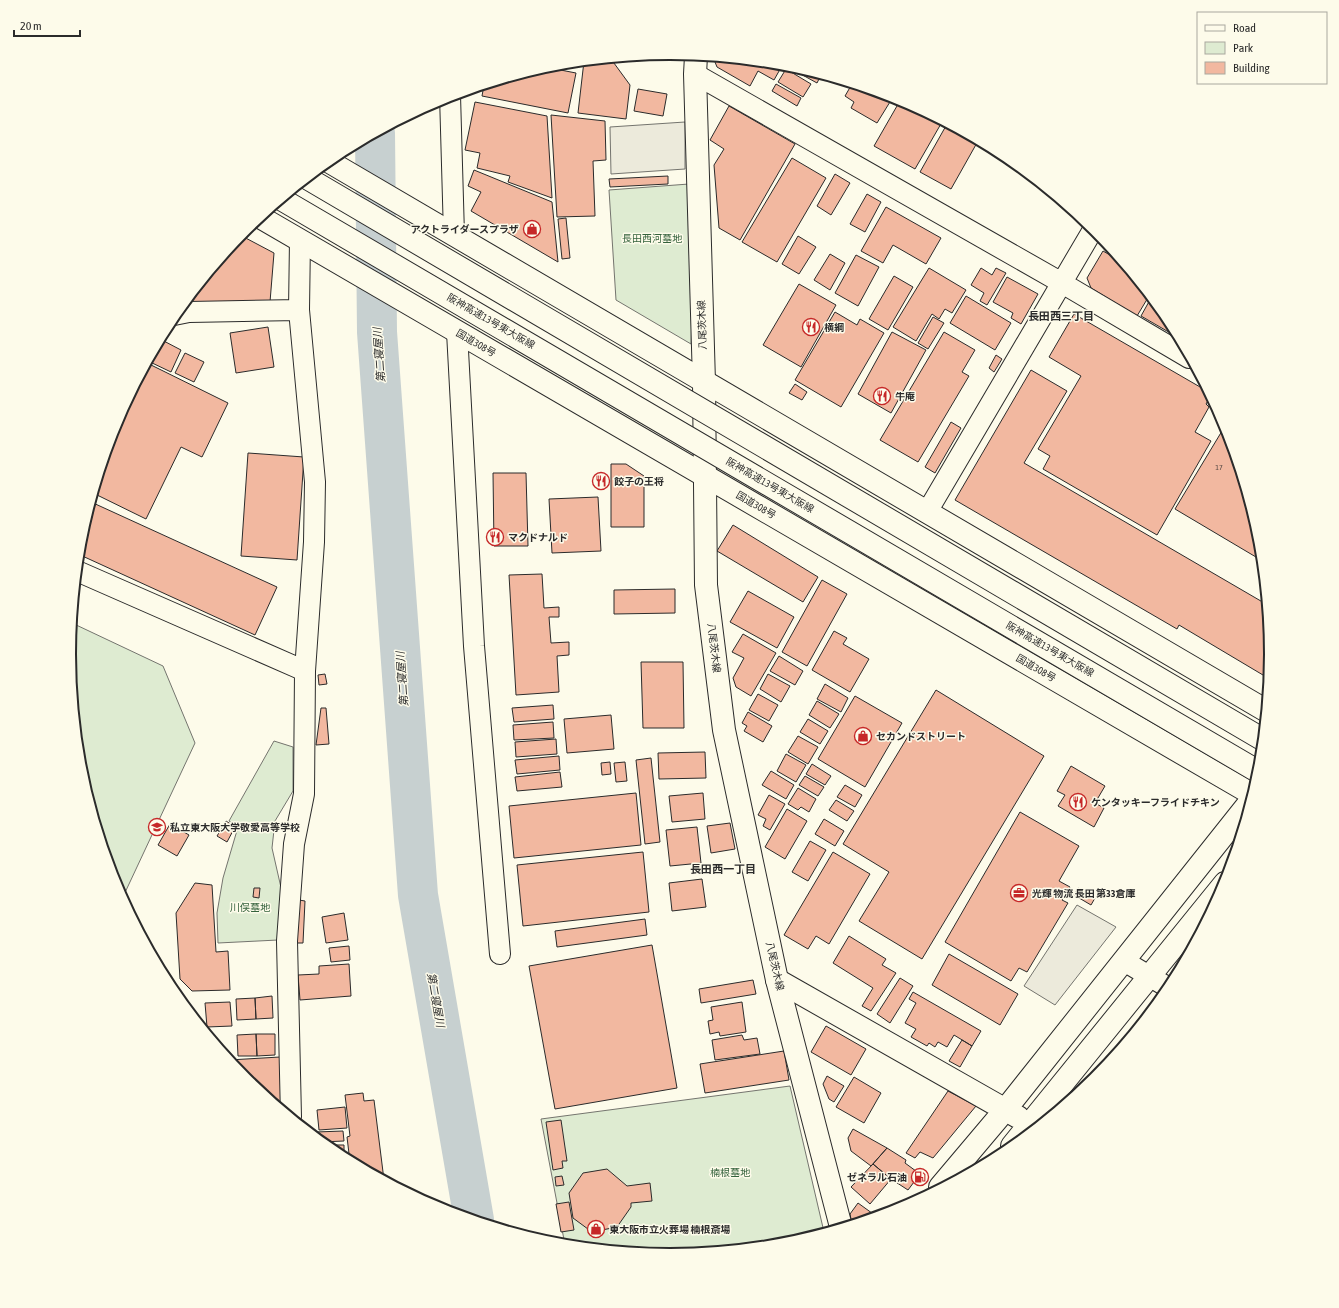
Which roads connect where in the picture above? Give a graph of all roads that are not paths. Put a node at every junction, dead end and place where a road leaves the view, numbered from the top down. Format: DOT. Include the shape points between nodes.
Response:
graph roads {
  1 [pos="695,65"];
  2 [pos="450,102"];
  3 [pos="333,164"];
  4 [pos="311,181"];
  5 [pos="285,201"];
  6 [pos="264,220"];
  7 [pos="454,234"];
  8 [pos="1090,234"];
  9 [pos="309,246"];
  10 [pos="1062,283"];
  11 [pos="299,310"];
  12 [pos="183,313"];
  13 [pos="458,332"];
  14 [pos="1182,354"];
  15 [pos="704,382"];
  16 [pos="704,475"];
  17 [pos="927,512"];
  18 [pos="81,573"];
  19 [pos="306,671"];
  20 [pos="1261,707"];
  21 [pos="1257,736"];
  22 [pos="1252,768"];
  23 [pos="1247,791"];
  24 [pos="1242,812"];
  25 [pos="1208,904"];
  26 [pos="500,954"];
  27 [pos="1124,961"];
  28 [pos="1149,976"];
  29 [pos="777,980"];
  30 [pos="1163,984"];
  31 [pos="1005,1110"];
  32 [pos="291,1111"];
  33 [pos="1038,1119"];
  34 [pos="1031,1125"];
  35 [pos="947,1179"];
  36 [pos="840,1223"];
  1 -- 10 [label="street"];
  1 -- 15 [label="main road, 八尾茨木線"];
  2 -- 7 [label="street"];
  3 -- 7 [label="main road"];
  4 -- 21 [label="main road, bridge"];
  5 -- 22 [label="main road, 阪神高速13号東大阪線, bridge"];
  6 -- 9 [label="main road, 国道308号"];
  7 -- 15 [label="main road"];
  8 -- 10 [label="street"];
  9 -- 11 [label="street"];
  9 -- 13 [label="main road, 国道308号"];
  10 -- 14 [label="street"];
  10 -- 17 [label="street"];
  11 -- 12 [label="street"];
  11 -- 19 [label="street" via="315,482"];
  13 -- 16 [label="main road, 国道308号"];
  13 -- 26 [label="street" via="474,646"];
  15 -- 16 [label="main road, 八尾茨木線"];
  15 -- 17 [label="main road"];
  16 -- 23 [label="main road, 国道308号"];
  16 -- 29 [label="main road, 八尾茨木線" via="706,585 724,730"];
  17 -- 20 [label="main road"];
  18 -- 19 [label="street"];
  19 -- 32 [label="street" via="304,794 294,844 287,941"];
  24 -- 27 [label="main road"];
  25 -- 28 [label="main road"];
  27 -- 28 [label="street"];
  27 -- 31 [label="main road"];
  28 -- 30 [label="street"];
  28 -- 33 [label="main road"];
  29 -- 31 [label="main road"];
  29 -- 36 [label="main road, 八尾茨木線"];
  31 -- 34 [label="main road"];
  31 -- 35 [label="main road"];
}
